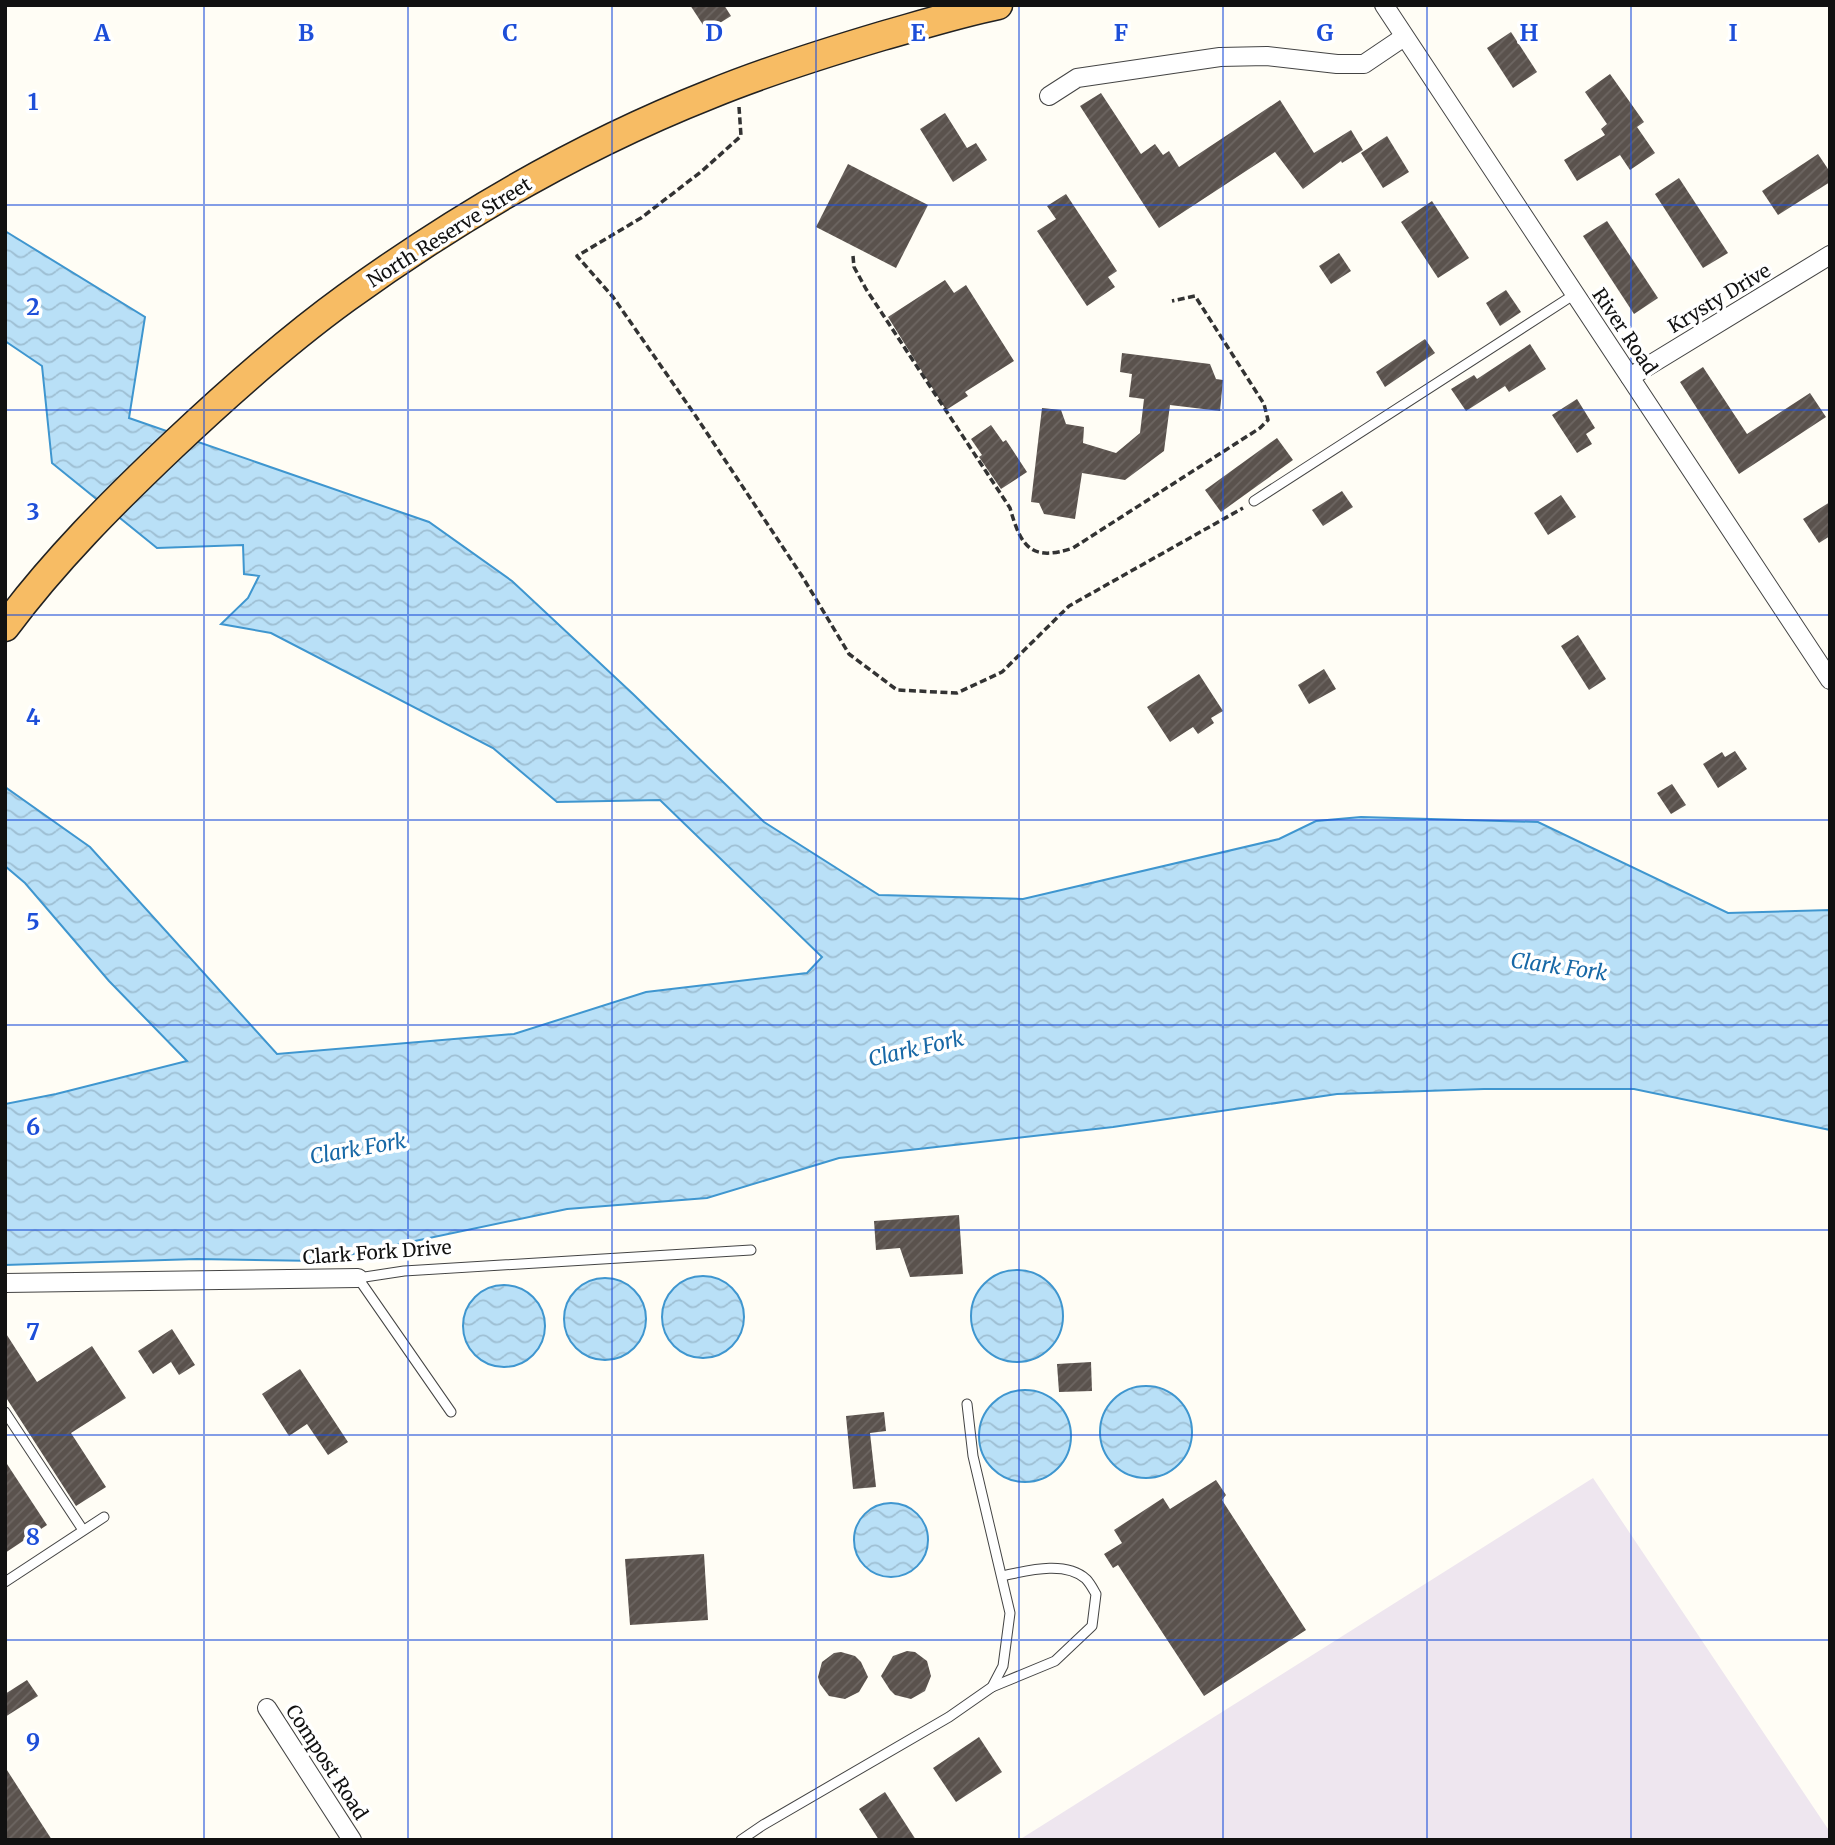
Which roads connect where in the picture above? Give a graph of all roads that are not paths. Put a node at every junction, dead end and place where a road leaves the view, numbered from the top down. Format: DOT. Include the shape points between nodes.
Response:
graph roads {
  1 [pos="998,5"];
  2 [pos="1384,5"];
  3 [pos="1404,37"];
  4 [pos="1049,96"];
  5 [pos="1830,255"];
  6 [pos="1574,294"];
  7 [pos="1630,377"];
  8 [pos="1254,501"];
  9 [pos="13,616"];
  10 [pos="1830,680"];
  11 [pos="751,1250"];
  12 [pos="358,1278"];
  13 [pos="5,1283"];
  14 [pos="967,1404"];
  15 [pos="5,1412"];
  16 [pos="451,1412"];
  17 [pos="104,1517"];
  18 [pos="83,1530"];
  19 [pos="1002,1576"];
  20 [pos="5,1582"];
  21 [pos="992,1687"];
  22 [pos="267,1708"];
  23 [pos="352,1840"];
  24 [pos="741,1840"];
  1 -- 9 [label="highway, North Reserve Street" via="845,47 736,84 628,131 522,185 345,299 234,387 95,522"];
  2 -- 3 [label="street, River Road"];
  3 -- 4 [label="street" via="1364,64 1220,57 1077,78"];
  3 -- 6 [label="street, River Road"];
  5 -- 7 [label="street, Krysty Drive"];
  6 -- 7 [label="street, River Road"];
  6 -- 8 [label="lane"];
  7 -- 10 [label="street, River Road"];
  11 -- 12 [label="lane, Clark Fork Drive" via="404,1271"];
  12 -- 13 [label="street, Clark Fork Drive"];
  12 -- 16 [label="lane"];
  14 -- 19 [label="lane" via="973,1455"];
  15 -- 18 [label="lane"];
  17 -- 18 [label="lane"];
  18 -- 20 [label="lane"];
  19 -- 21 [label="lane" via="1010,1613 1003,1666"];
  19 -- 21 [label="lane" via="1046,1567 1075,1573 1086,1579 1096,1594 1091,1626 1055,1661"];
  21 -- 24 [label="lane"];
  22 -- 23 [label="street, Compost Road"];
}
